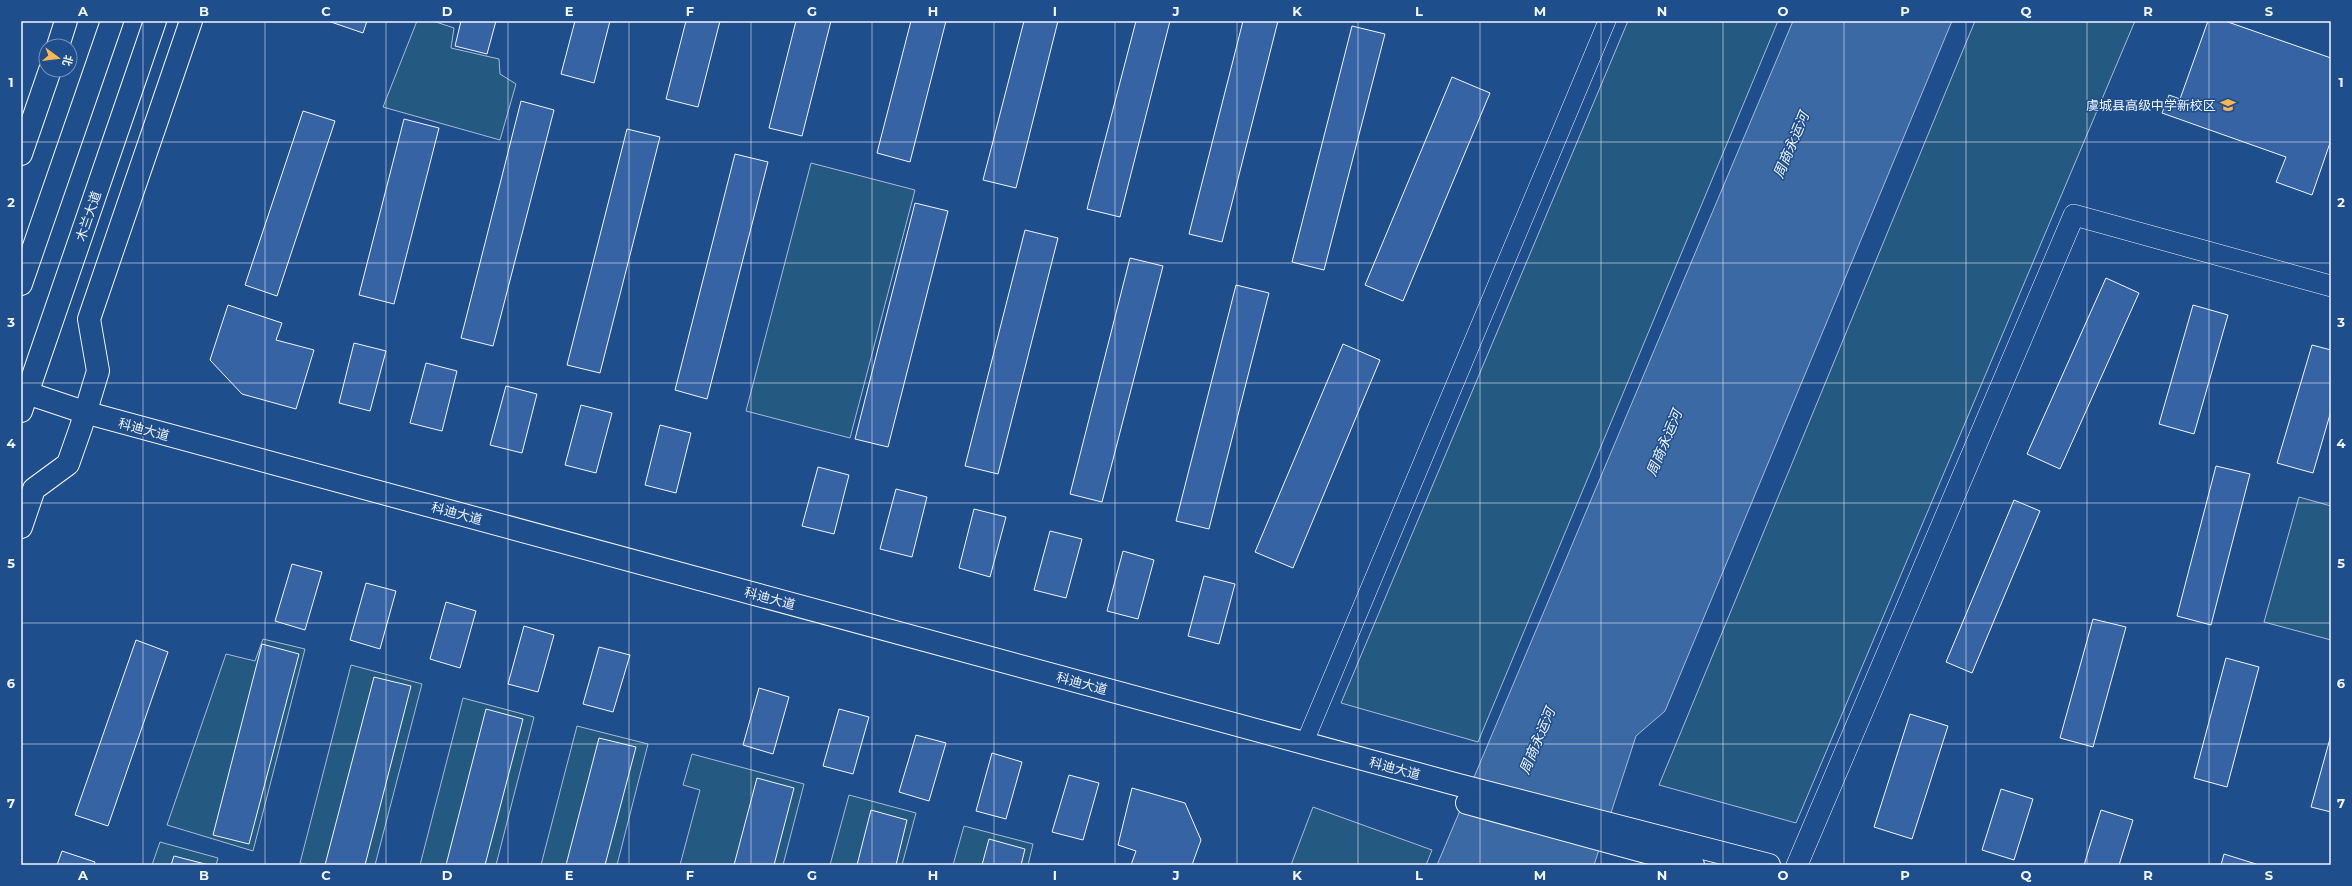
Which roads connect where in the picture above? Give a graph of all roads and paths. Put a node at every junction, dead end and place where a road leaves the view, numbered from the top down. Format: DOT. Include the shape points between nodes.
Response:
graph roads {
  1 [pos="66,21"];
  2 [pos="112,21"];
  3 [pos="155,21"];
  4 [pos="191,21"];
  5 [pos="1607,21"];
  6 [pos="61,38"];
  7 [pos="47,78"];
  8 [pos="21,154"];
  9 [pos="21,284"];
  10 [pos="2331,286"];
  11 [pos="22,402"];
  12 [pos="83,420"];
  13 [pos="21,526"];
  14 [pos="1304,744"];
  15 [pos="1453,792"];
  16 [pos="1627,839"];
  17 [pos="1693,865"];
  18 [pos="1770,865"];
  19 [pos="1798,865"];
  1 -- 6 [label="main road"];
  2 -- 9 [label="main road"];
  3 -- 11 [label="main road, 木兰大道"];
  4 -- 12 [label="main road" via="89,319 98,371"];
  5 -- 14 [label="street"];
  7 -- 8 [label="main road"];
  10 -- 19 [label="street" via="2074,215"];
  11 -- 12 [label="main road"];
  12 -- 13 [label="main road" via="68,464 34,489"];
  12 -- 14 [label="main road, 科迪大道"];
  12 -- 15 [label="main road, 科迪大道"];
  14 -- 15 [label="main road, 科迪大道"];
  15 -- 16 [label="main road"];
  16 -- 17 [label="main road"];
  16 -- 18 [label="main road"];
}
